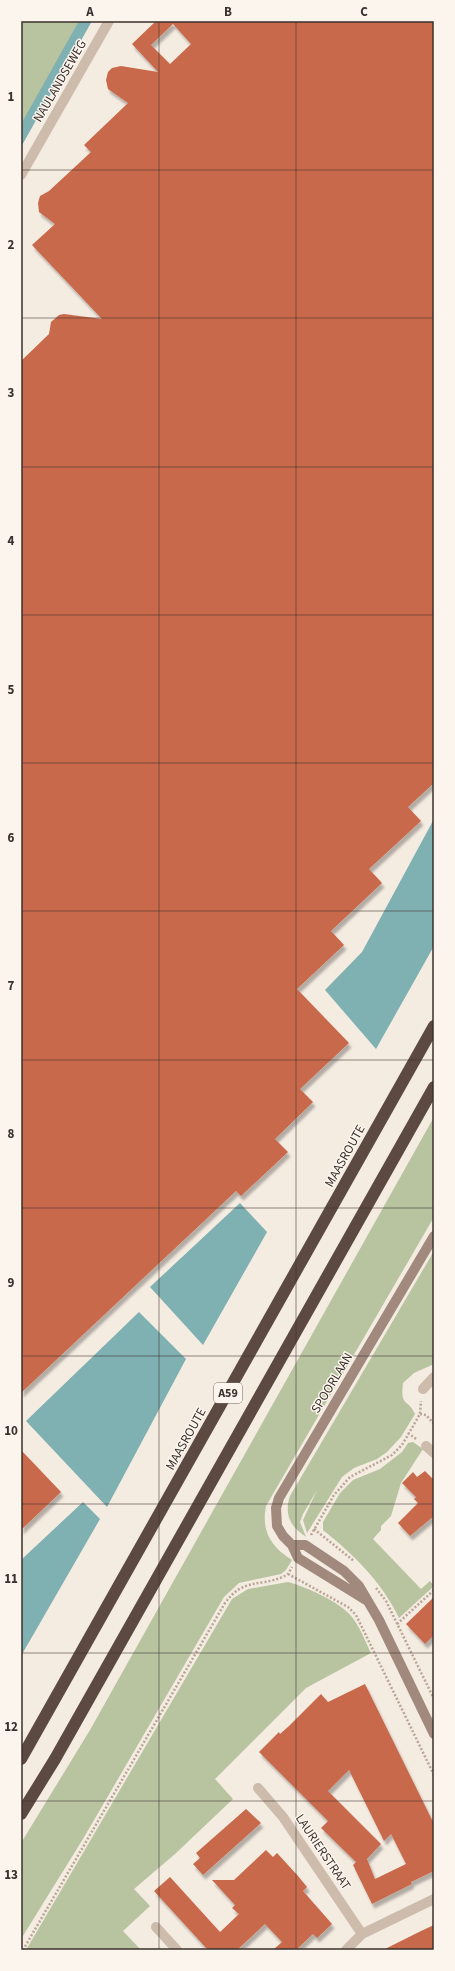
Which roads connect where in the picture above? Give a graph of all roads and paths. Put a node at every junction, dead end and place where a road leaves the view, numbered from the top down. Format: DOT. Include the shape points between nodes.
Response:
graph roads {
  1 [pos="109,21"];
  2 [pos="21,175"];
  3 [pos="434,1026"];
  4 [pos="434,1087"];
  5 [pos="434,1236"];
  6 [pos="434,1377"];
  7 [pos="423,1390"];
  8 [pos="434,1424"];
  9 [pos="426,1446"];
  10 [pos="434,1453"];
  11 [pos="292,1545"];
  12 [pos="305,1545"];
  13 [pos="298,1558"];
  14 [pos="288,1574"];
  15 [pos="434,1590"];
  16 [pos="366,1600"];
  17 [pos="397,1624"];
  18 [pos="434,1734"];
  19 [pos="21,1759"];
  20 [pos="434,1775"];
  21 [pos="258,1788"];
  22 [pos="21,1814"];
  23 [pos="434,1899"];
  24 [pos="156,1927"];
  25 [pos="362,1934"];
  26 [pos="23,1950"];
  27 [pos="177,1950"];
  28 [pos="346,1950"];
  1 -- 2 [label="street, NAULANDSEWEG"];
  3 -- 19 [label="highway, MAASROUTE / A59"];
  4 -- 22 [label="highway, A59" via="55,1759"];
  5 -- 11 [label="main road, SPOORLAAN" via="279,1498 276,1508 277,1526"];
  6 -- 7 [label="street"];
  8 -- 12 [label="path" via="426,1415 420,1414 402,1444 392,1455 350,1477 334,1495"];
  9 -- 10 [label="street"];
  11 -- 12 [label="main road"];
  11 -- 13 [label="main road, SPOORLAAN"];
  12 -- 16 [label="main road" via="344,1571 359,1586"];
  13 -- 14 [label="path"];
  13 -- 16 [label="main road"];
  14 -- 20 [label="path" via="348,1607 356,1615"];
  14 -- 26 [label="path" via="279,1579 243,1586 232,1593"];
  15 -- 17 [label="path"];
  16 -- 18 [label="main road" via="379,1620"];
  21 -- 25 [label="street, LAURIERSTRAAT" via="283,1817"];
  23 -- 25 [label="street"];
  24 -- 27 [label="street"];
  25 -- 28 [label="street"];
}
